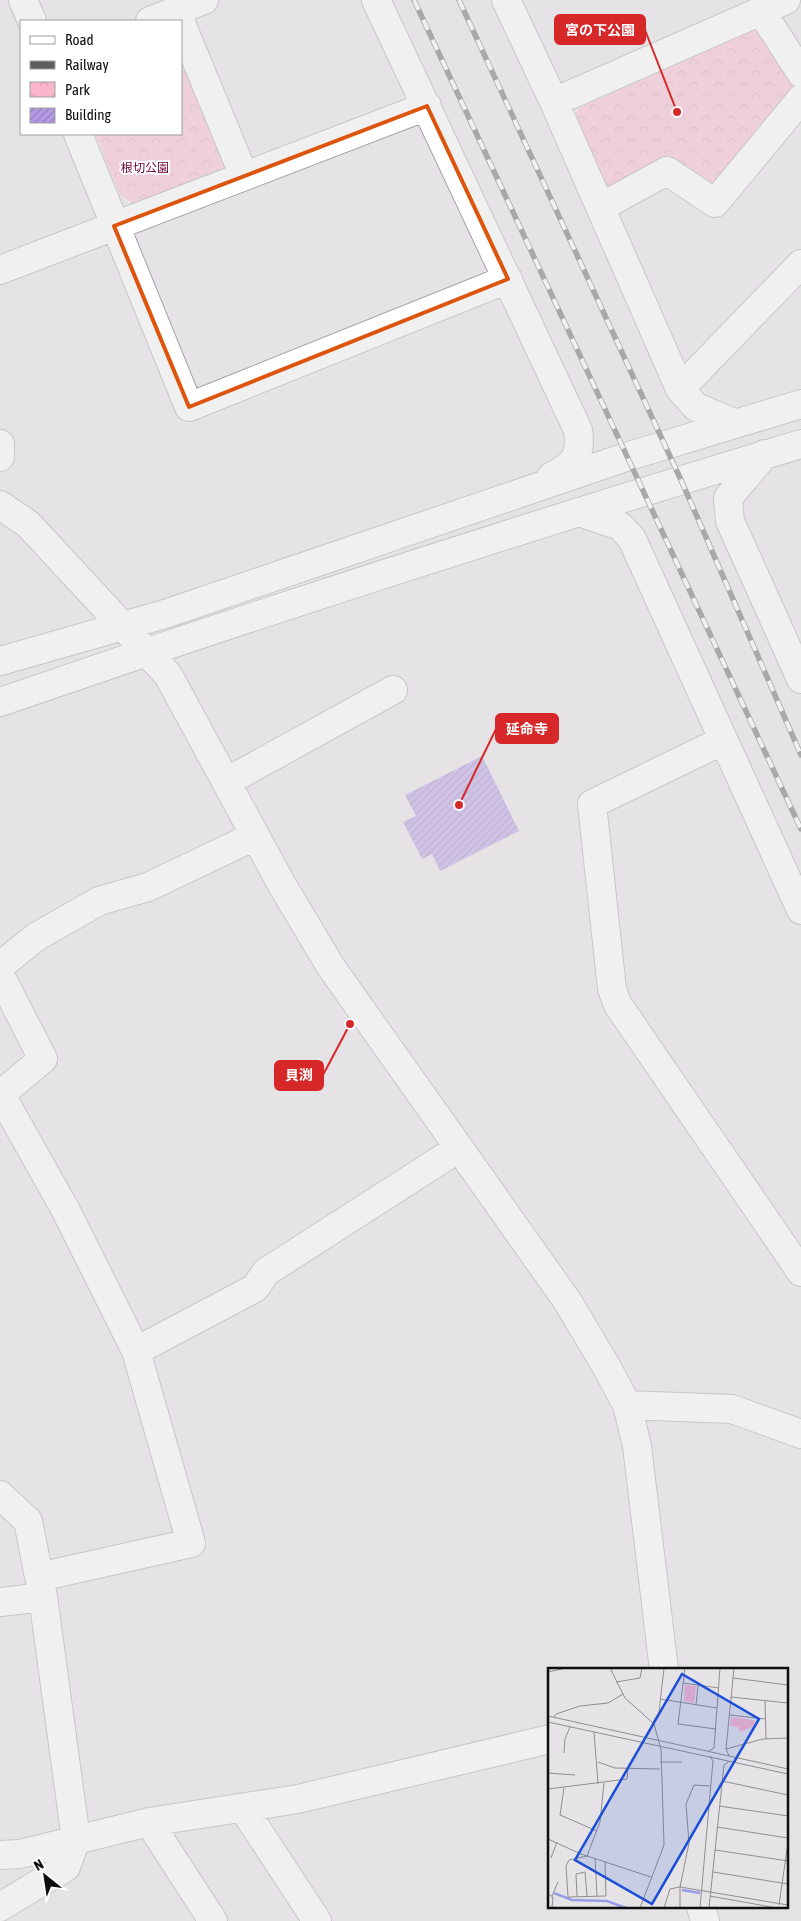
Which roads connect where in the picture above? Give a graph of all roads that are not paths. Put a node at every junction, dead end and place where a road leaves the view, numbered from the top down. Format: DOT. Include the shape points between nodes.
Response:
graph roads {
  1 [pos="23,0"];
  2 [pos="204,0"];
  3 [pos="376,0"];
  4 [pos="506,0"];
  5 [pos="774,5"];
  6 [pos="179,19"];
  7 [pos="32,20"];
  8 [pos="164,20"];
  9 [pos="182,26"];
  10 [pos="801,74"];
  11 [pos="801,99"];
  12 [pos="554,102"];
  13 [pos="427,106"];
  14 [pos="78,135"];
  15 [pos="244,176"];
  16 [pos="601,207"];
  17 [pos="114,226"];
  18 [pos="801,264"];
  19 [pos="0,270"];
  20 [pos="508,279"];
  21 [pos="680,389"];
  22 [pos="801,404"];
  23 [pos="734,423"];
  24 [pos="0,444"];
  25 [pos="801,444"];
  26 [pos="765,454"];
  27 [pos="0,457"];
  28 [pos="525,492"];
  29 [pos="0,505"];
  30 [pos="579,512"];
  31 [pos="122,627"];
  32 [pos="795,649"];
  33 [pos="146,652"];
  34 [pos="0,661"];
  35 [pos="801,679"];
  36 [pos="393,690"];
  37 [pos="0,702"];
  38 [pos="722,741"];
  39 [pos="226,782"];
  40 [pos="255,836"];
  41 [pos="801,910"];
  42 [pos="0,966"];
  43 [pos="0,975"];
  44 [pos="0,1095"];
  45 [pos="459,1148"];
  46 [pos="801,1272"];
  47 [pos="136,1351"];
  48 [pos="627,1405"];
  49 [pos="801,1434"];
  50 [pos="0,1495"];
  51 [pos="41,1587"];
  52 [pos="0,1602"];
  53 [pos="664,1668"];
  54 [pos="548,1739"];
  55 [pos="243,1808"];
  56 [pos="150,1822"];
  57 [pos="76,1840"];
  58 [pos="0,1855"];
  59 [pos="0,1907"];
  60 [pos="701,1908"];
  61 [pos="213,1921"];
  62 [pos="317,1921"];
  63 [pos="705,1921"];
  1 -- 7 [label="street"];
  2 -- 6 [label="street"];
  3 -- 13 [label="street"];
  4 -- 12 [label="street"];
  5 -- 10 [label="street"];
  5 -- 12 [label="street"];
  6 -- 8 [label="street"];
  9 -- 15 [label="street"];
  11 -- 16 [label="street" via="715,203 668,171"];
  12 -- 16 [label="street"];
  13 -- 15 [label="street"];
  13 -- 20 [label="street"];
  14 -- 17 [label="street"];
  15 -- 17 [label="street"];
  16 -- 21 [label="street"];
  17 -- 19 [label="street"];
  17 -- 20 [label="street" via="189,407"];
  18 -- 21 [label="street"];
  20 -- 28 [label="street" via="578,430 580,447 574,460 562,472"];
  21 -- 23 [label="street" via="696,407"];
  22 -- 23 [label="street"];
  23 -- 28 [label="street"];
  24 -- 27 [label="street"];
  25 -- 26 [label="street"];
  26 -- 30 [label="street"];
  26 -- 32 [label="street" via="728,498 730,521"];
  28 -- 31 [label="street"];
  29 -- 31 [label="street" via="28,524"];
  30 -- 33 [label="street"];
  30 -- 38 [label="street" via="620,526 632,538"];
  31 -- 33 [label="street"];
  31 -- 34 [label="street"];
  32 -- 35 [label="street"];
  33 -- 37 [label="street"];
  33 -- 39 [label="street" via="168,675"];
  36 -- 39 [label="street"];
  38 -- 41 [label="street"];
  38 -- 46 [label="street" via="592,804 612,989 618,1005"];
  39 -- 40 [label="street"];
  40 -- 42 [label="street" via="148,887 99,901 36,937"];
  40 -- 45 [label="street" via="332,967"];
  43 -- 44 [label="street" via="43,1059"];
  44 -- 47 [label="street" via="65,1209"];
  45 -- 47 [label="street" via="266,1272 255,1288"];
  45 -- 48 [label="street" via="568,1302"];
  47 -- 51 [label="street" via="191,1543"];
  48 -- 49 [label="street" via="732,1409"];
  48 -- 53 [label="street" via="637,1446"];
  50 -- 51 [label="street" via="28,1521"];
  51 -- 52 [label="street"];
  51 -- 57 [label="street"];
  54 -- 55 [label="street" via="298,1799"];
  55 -- 56 [label="street"];
  55 -- 62 [label="street"];
  56 -- 57 [label="street"];
  56 -- 61 [label="street"];
  57 -- 58 [label="street" via="20,1854"];
  57 -- 59 [label="street" via="66,1867"];
  60 -- 63 [label="street"];
}
